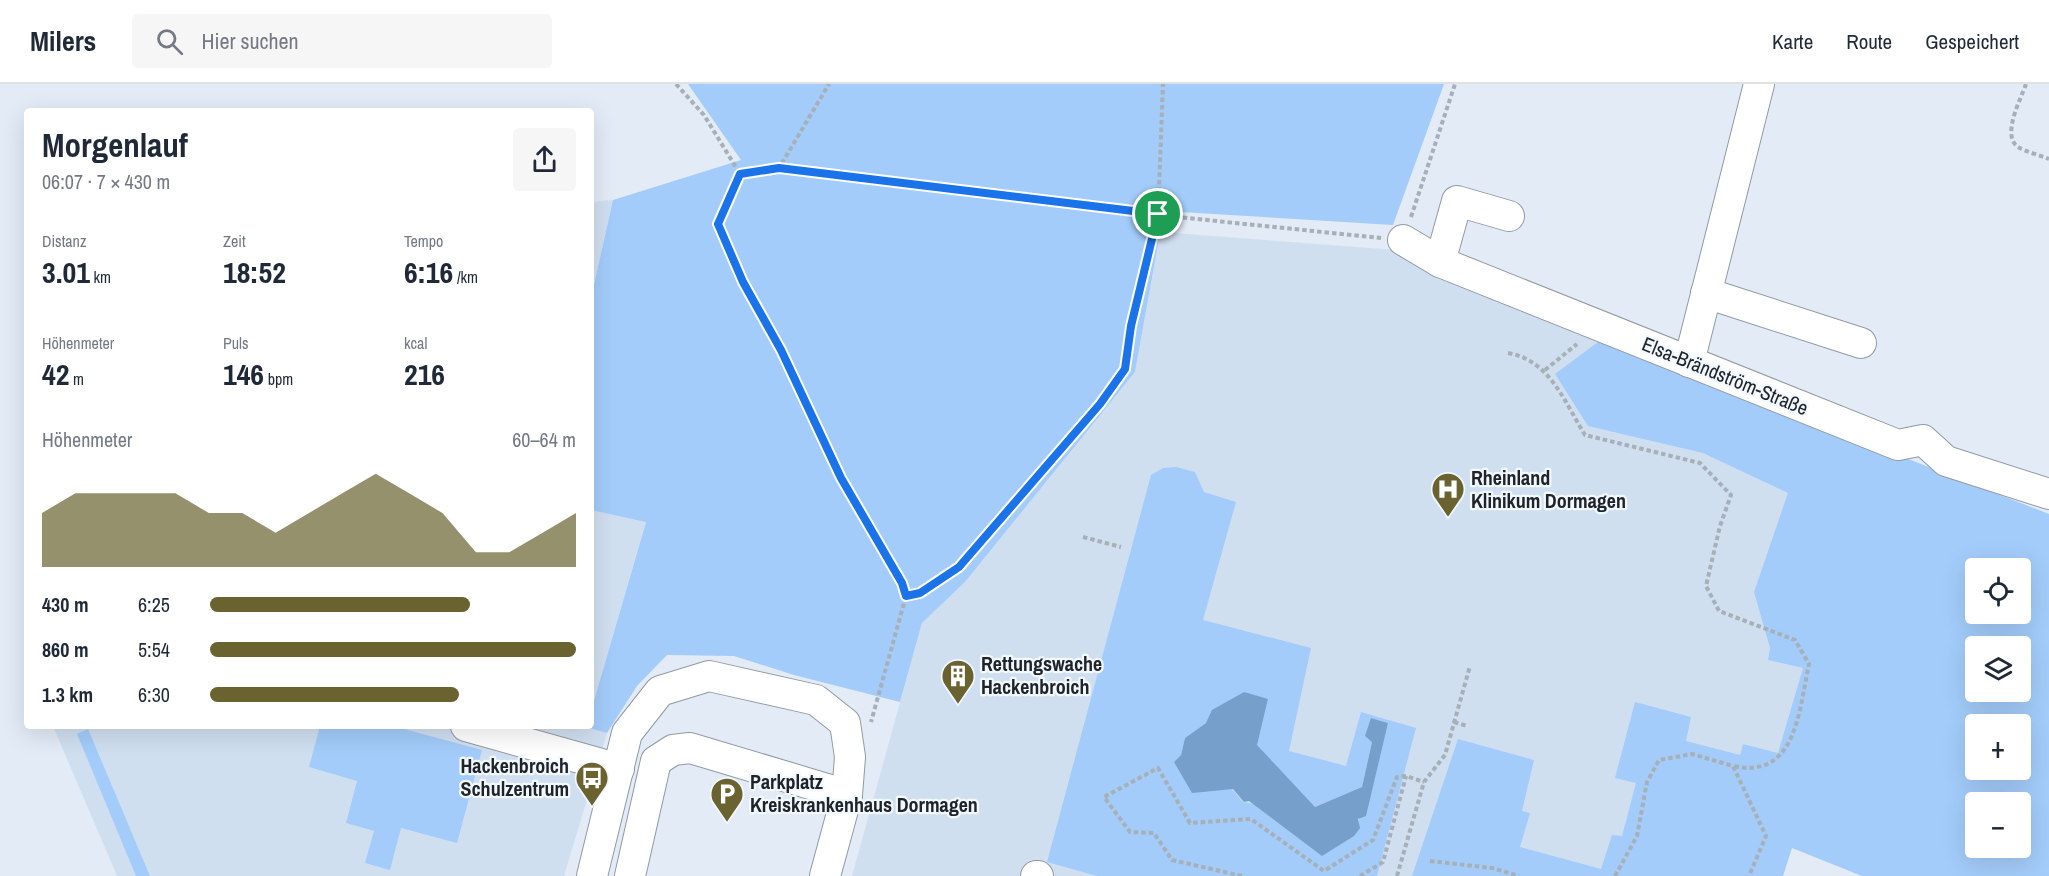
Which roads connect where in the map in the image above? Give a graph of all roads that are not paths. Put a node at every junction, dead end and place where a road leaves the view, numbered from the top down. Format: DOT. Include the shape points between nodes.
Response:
graph roads {
  1 [pos="1759,84"];
  2 [pos="1509,216"];
  3 [pos="1403,240"];
  4 [pos="1440,262"];
  5 [pos="1706,293"];
  6 [pos="1861,343"];
  7 [pos="1689,362"];
  8 [pos="2049,494"];
  9 [pos="477,729"];
  10 [pos="619,769"];
  11 [pos="847,795"];
  12 [pos="592,876"];
  13 [pos="630,876"];
  14 [pos="825,876"];
  1 -- 5 [label="street"];
  2 -- 4 [label="street" via="1457,201"];
  3 -- 4 [label="street, Elsa-Brändström-Straße"];
  4 -- 7 [label="street, Elsa-Brändström-Straße"];
  5 -- 6 [label="street"];
  5 -- 7 [label="street"];
  7 -- 8 [label="street, Elsa-Brändström-Straße" via="1898,445 1923,440 1946,461"];
  9 -- 10 [label="street"];
  10 -- 11 [label="street" via="627,733 660,690 709,676 816,700 845,723 850,757"];
  10 -- 12 [label="street"];
  11 -- 13 [label="street" via="690,748 673,750 656,761"];
  11 -- 14 [label="street"];
}
